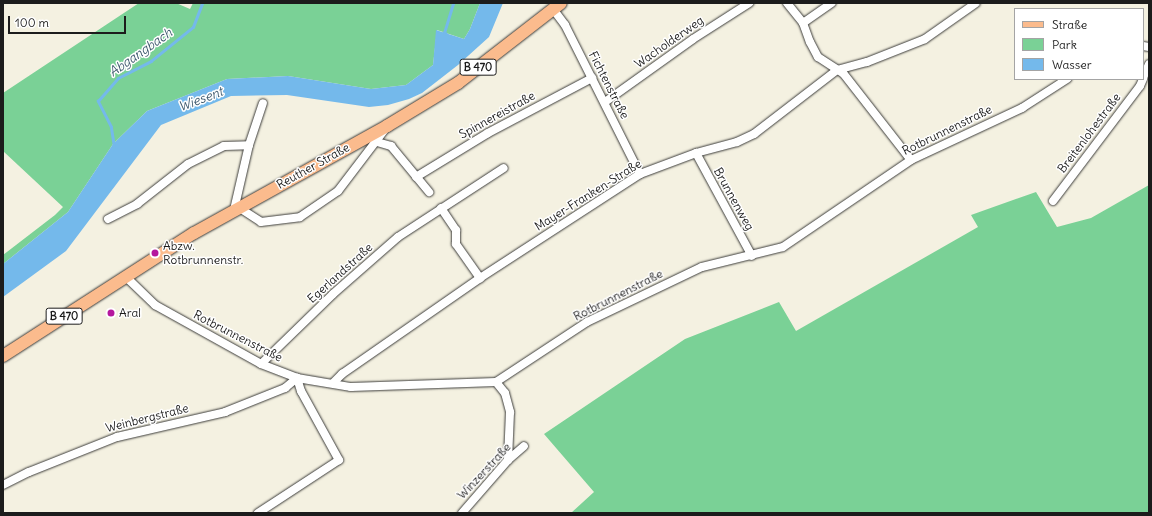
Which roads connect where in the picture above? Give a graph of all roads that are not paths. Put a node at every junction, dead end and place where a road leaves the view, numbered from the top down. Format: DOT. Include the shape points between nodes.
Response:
graph roads {
  1 [pos="749,3"];
  2 [pos="787,3"];
  3 [pos="832,3"];
  4 [pos="976,3"];
  5 [pos="557,6"];
  6 [pos="803,23"];
  7 [pos="1149,64"];
  8 [pos="837,70"];
  9 [pos="1144,76"];
  10 [pos="592,78"];
  11 [pos="1065,80"];
  12 [pos="1143,80"];
  13 [pos="604,102"];
  14 [pos="263,103"];
  15 [pos="387,126"];
  16 [pos="377,142"];
  17 [pos="249,145"];
  18 [pos="696,153"];
  19 [pos="911,160"];
  20 [pos="504,168"];
  21 [pos="640,174"];
  22 [pos="416,177"];
  23 [pos="428,192"];
  24 [pos="1053,201"];
  25 [pos="236,208"];
  26 [pos="441,208"];
  27 [pos="108,219"];
  28 [pos="752,256"];
  29 [pos="124,276"];
  30 [pos="480,278"];
  31 [pos="3,356"];
  32 [pos="261,364"];
  33 [pos="297,378"];
  34 [pos="496,382"];
  35 [pos="334,383"];
  36 [pos="524,446"];
  37 [pos="508,460"];
  38 [pos="4,482"];
  39 [pos="258,513"];
  40 [pos="462,513"];
  1 -- 13 [label="street, Wacholderweg"];
  2 -- 6 [label="street"];
  3 -- 6 [label="street"];
  4 -- 8 [label="street, Mayer-Franken-Straße" via="925,39 867,62"];
  5 -- 10 [label="street, Fichtenstraße"];
  5 -- 15 [label="main road, Reuther Straße / B 470" via="458,83"];
  6 -- 8 [label="street" via="818,57"];
  7 -- 9 [label="street, Breitenlohestraße"];
  8 -- 18 [label="street, Mayer-Franken-Straße" via="754,134 737,142"];
  8 -- 19 [label="street" via="843,73"];
  10 -- 13 [label="street, Fichtenstraße"];
  10 -- 22 [label="street, Spinnereistraße" via="488,133"];
  11 -- 19 [label="street, Rotbrunnenstraße" via="1022,108"];
  12 -- 24 [label="street, Breitenlohestraße" via="1115,121"];
  13 -- 21 [label="street, Fichtenstraße"];
  14 -- 17 [label="street"];
  15 -- 16 [label="street, Reuther Straße"];
  15 -- 25 [label="main road, Reuther Straße / B 470"];
  16 -- 22 [label="street" via="391,146"];
  16 -- 25 [label="street, Reuther Straße" via="338,191 300,217 261,222"];
  17 -- 25 [label="street"];
  17 -- 27 [label="street" via="224,146 195,161 137,204"];
  18 -- 21 [label="street, Mayer-Franken-Straße"];
  18 -- 28 [label="street, Brunnenweg"];
  19 -- 28 [label="street, Rotbrunnenstraße" via="783,247"];
  20 -- 26 [label="street, Egerlandstraße"];
  21 -- 30 [label="street, Mayer-Franken-Straße"];
  22 -- 23 [label="street"];
  25 -- 29 [label="main road, Reuther Straße / B 470"];
  26 -- 30 [label="street" via="456,230 456,244"];
  26 -- 32 [label="street, Egerlandstraße" via="398,237 333,294"];
  28 -- 34 [label="street, Rotbrunnenstraße" via="702,267 587,322"];
  29 -- 31 [label="main road, Reuther Straße / B 470"];
  29 -- 32 [label="street, Rotbrunnenstraße" via="155,305"];
  30 -- 35 [label="street, Mayer-Franken-Straße" via="342,374"];
  32 -- 33 [label="street, Rotbrunnenstraße"];
  33 -- 35 [label="street, Rotbrunnenstraße"];
  33 -- 38 [label="street, Weinbergstraße" via="285,388 225,412 117,437"];
  33 -- 39 [label="street" via="301,392 339,460"];
  34 -- 35 [label="street, Rotbrunnenstraße" via="351,387"];
  34 -- 37 [label="street" via="505,393 510,412"];
  36 -- 37 [label="street, Winzerstraße"];
  37 -- 40 [label="street, Winzerstraße"];
}
